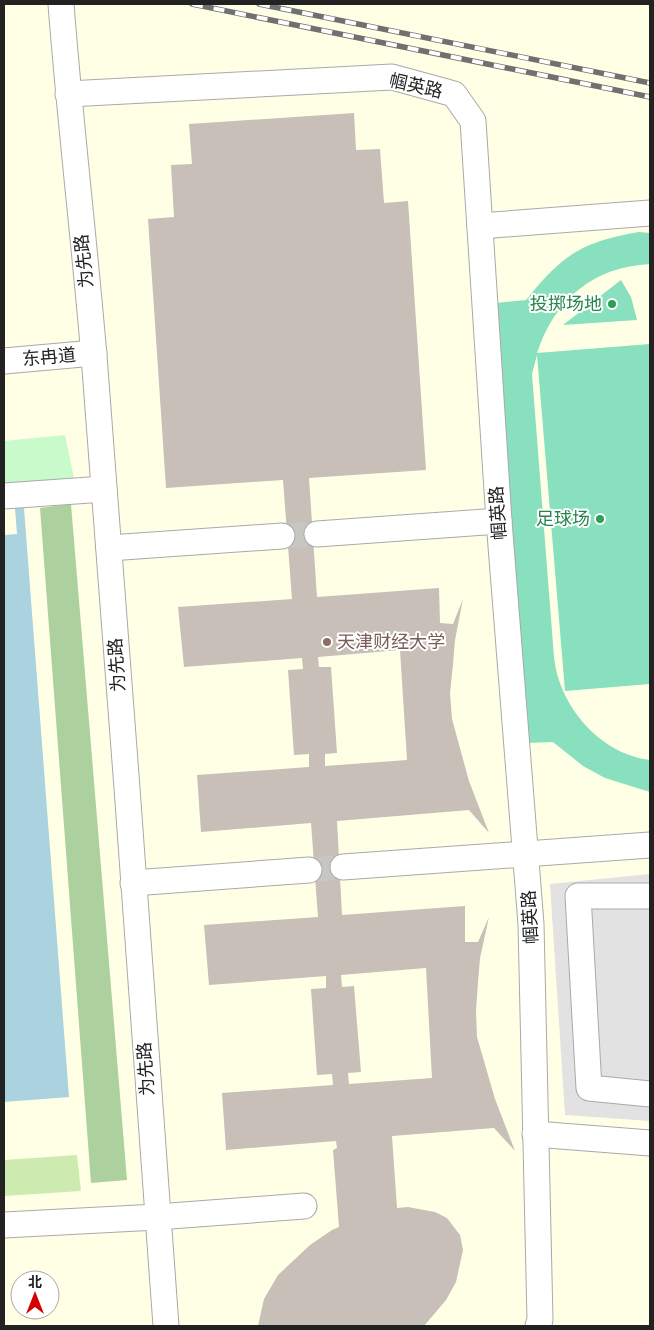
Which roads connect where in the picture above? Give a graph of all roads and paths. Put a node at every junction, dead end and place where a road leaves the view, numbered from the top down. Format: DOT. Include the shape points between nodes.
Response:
graph roads {
  1 [pos="61,4"];
  2 [pos="68,94"];
  3 [pos="650,212"];
  4 [pos="480,226"];
  5 [pos="94,353"];
  6 [pos="4,361"];
  7 [pos="104,489"];
  8 [pos="4,496"];
  9 [pos="499,521"];
  10 [pos="317,534"];
  11 [pos="282,536"];
  12 [pos="109,548"];
  13 [pos="650,845"];
  14 [pos="526,854"];
  15 [pos="343,867"];
  16 [pos="309,870"];
  17 [pos="132,882"];
  18 [pos="650,896"];
  19 [pos="650,1094"];
  20 [pos="535,1134"];
  21 [pos="650,1143"];
  22 [pos="304,1206"];
  23 [pos="158,1217"];
  24 [pos="4,1225"];
  25 [pos="166,1326"];
  26 [pos="538,1326"];
  1 -- 2 [label="street, 为先路"];
  2 -- 4 [label="street, 帼英路" via="392,77 454,94 472,121"];
  2 -- 5 [label="street, 为先路"];
  3 -- 4 [label="street"];
  4 -- 9 [label="street, 帼英路"];
  5 -- 6 [label="street, 东冉道"];
  5 -- 7 [label="street, 为先路"];
  7 -- 8 [label="street"];
  7 -- 12 [label="street, 为先路"];
  9 -- 10 [label="street"];
  9 -- 14 [label="street, 帼英路"];
  11 -- 12 [label="street"];
  12 -- 17 [label="street, 为先路"];
  13 -- 14 [label="street"];
  14 -- 15 [label="street"];
  14 -- 20 [label="street, 帼英路" via="531,924"];
  16 -- 17 [label="street"];
  17 -- 23 [label="street, 为先路"];
  18 -- 19 [label="street" via="578,896 589,1088"];
  20 -- 21 [label="street"];
  20 -- 26 [label="street, 帼英路"];
  22 -- 23 [label="street"];
  23 -- 24 [label="street"];
  23 -- 25 [label="street, 为先路"];
}
